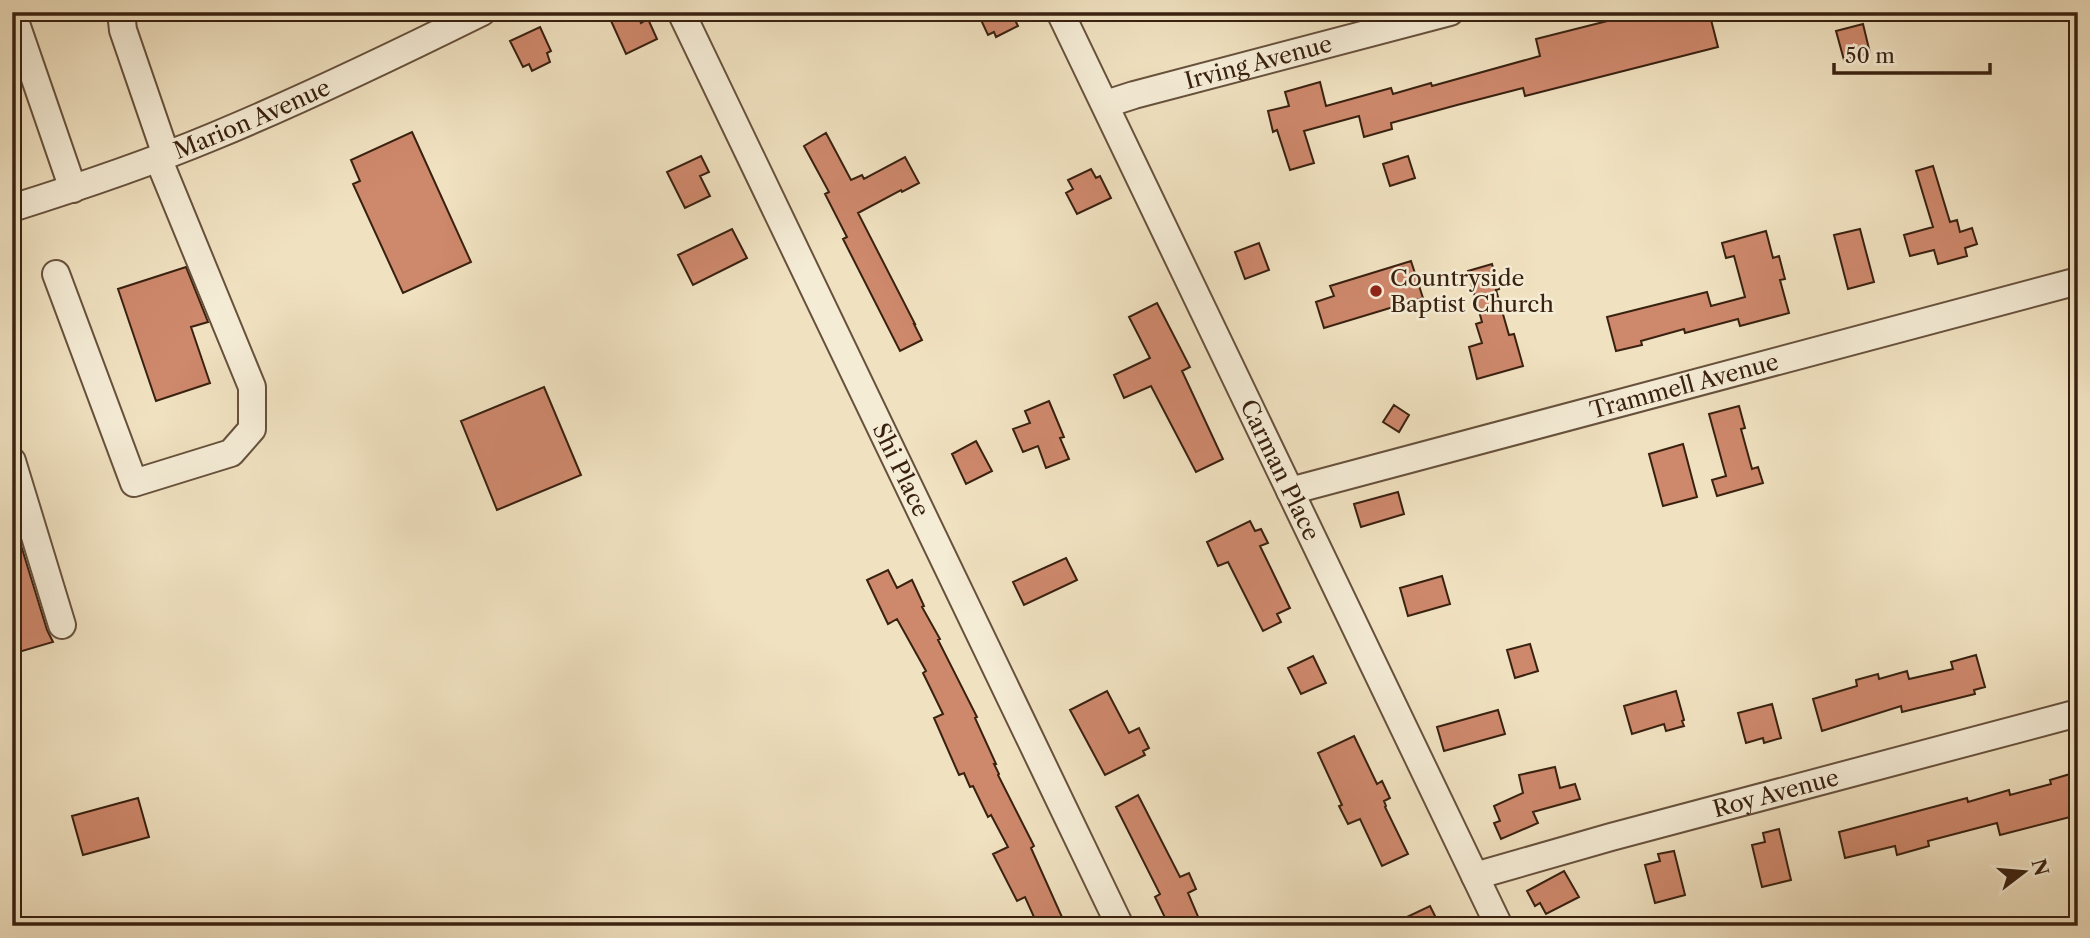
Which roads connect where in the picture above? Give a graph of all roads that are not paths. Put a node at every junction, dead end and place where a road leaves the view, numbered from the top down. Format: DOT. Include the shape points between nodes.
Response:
graph roads {
  1 [pos="12,12"];
  2 [pos="121,12"];
  3 [pos="482,12"];
  4 [pos="681,12"];
  5 [pos="1060,12"];
  6 [pos="1450,12"];
  7 [pos="1105,104"];
  8 [pos="162,157"];
  9 [pos="73,188"];
  10 [pos="12,208"];
  11 [pos="56,274"];
  12 [pos="2078,281"];
  13 [pos="12,461"];
  14 [pos="1290,491"];
  15 [pos="62,625"];
  16 [pos="2078,713"];
  17 [pos="1475,876"];
  18 [pos="1120,926"];
  19 [pos="1499,926"];
  1 -- 9 [label="street"];
  2 -- 8 [label="street"];
  3 -- 8 [label="street, Marion Avenue" via="302,99"];
  4 -- 18 [label="street, Shi Place"];
  5 -- 7 [label="street, Carman Place"];
  6 -- 7 [label="street, Irving Avenue"];
  7 -- 14 [label="street, Carman Place"];
  8 -- 9 [label="street, Marion Avenue"];
  8 -- 11 [label="street" via="252,387 252,429 231,453 134,483"];
  9 -- 10 [label="street, Marion Avenue"];
  12 -- 14 [label="street, Trammell Avenue"];
  13 -- 15 [label="street"];
  14 -- 17 [label="street, Carman Place"];
  16 -- 17 [label="street, Roy Avenue"];
  17 -- 19 [label="street, Carman Place"];
}
